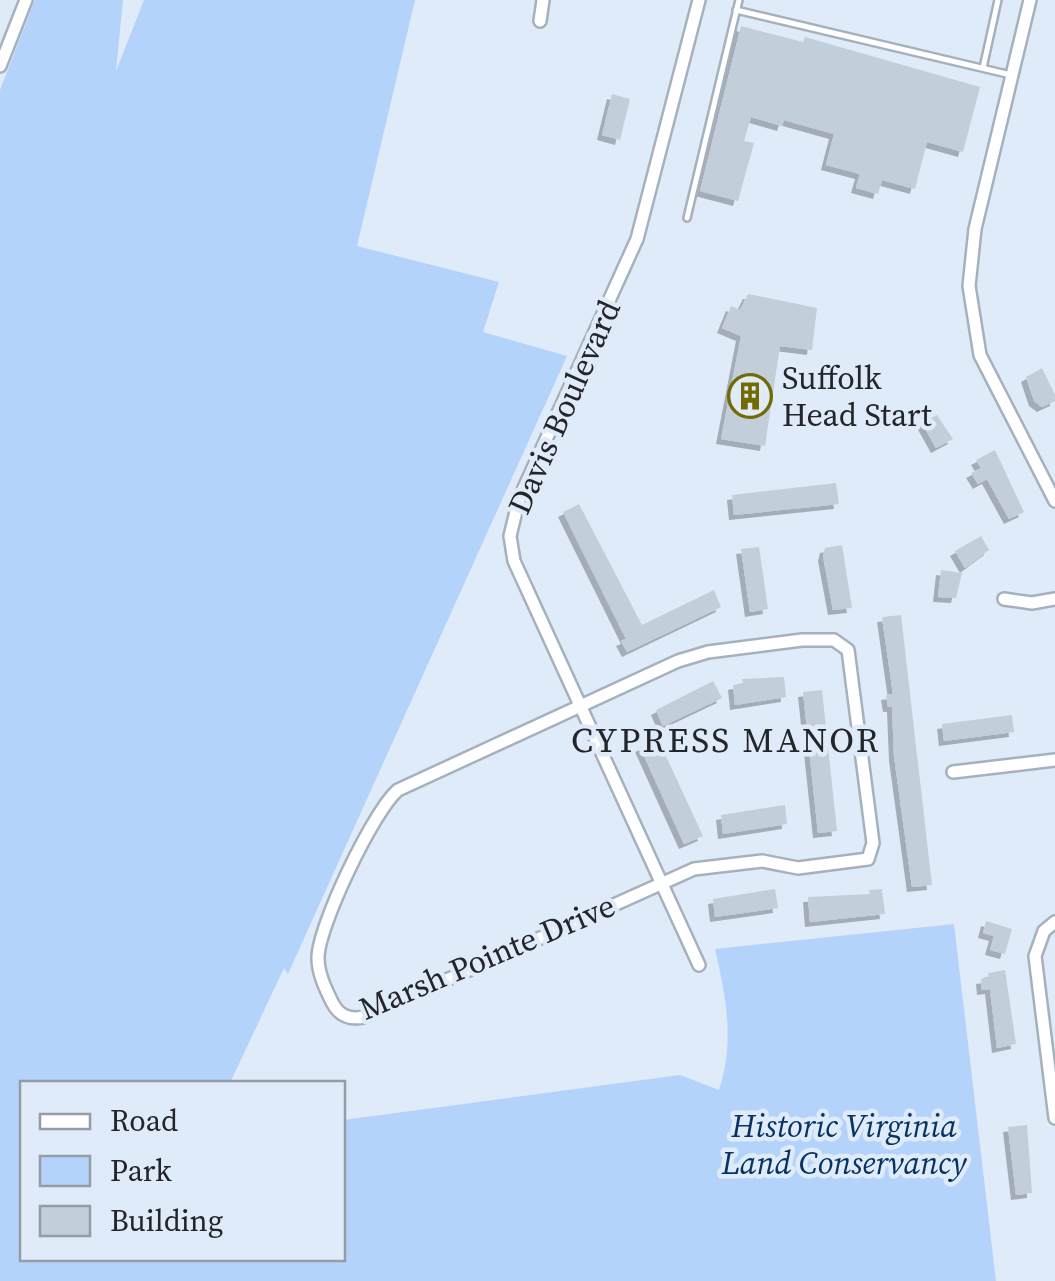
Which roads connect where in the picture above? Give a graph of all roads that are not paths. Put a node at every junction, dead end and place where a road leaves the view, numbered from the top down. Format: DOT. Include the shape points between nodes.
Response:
graph roads {
  1 [pos="543,0"];
  2 [pos="699,0"];
  3 [pos="738,0"];
  4 [pos="998,0"];
  5 [pos="1030,0"];
  6 [pos="25,2"];
  7 [pos="736,10"];
  8 [pos="540,21"];
  9 [pos="0,66"];
  10 [pos="982,68"];
  11 [pos="1012,75"];
  12 [pos="687,218"];
  13 [pos="1055,500"];
  14 [pos="1004,599"];
  15 [pos="1055,599"];
  16 [pos="581,706"];
  17 [pos="1055,760"];
  18 [pos="953,772"];
  19 [pos="662,882"];
  20 [pos="1055,922"];
  21 [pos="698,964"];
  22 [pos="1054,1094"];
  23 [pos="1055,1118"];
  1 -- 8 [label="street"];
  2 -- 16 [label="street, Davis Boulevard" via="637,239 511,524 514,561"];
  3 -- 7 [label="lane"];
  4 -- 10 [label="lane"];
  5 -- 11 [label="street"];
  6 -- 9 [label="street"];
  7 -- 10 [label="lane"];
  7 -- 12 [label="lane"];
  10 -- 11 [label="lane"];
  11 -- 13 [label="street" via="975,229 972,314 980,355"];
  14 -- 15 [label="street"];
  16 -- 19 [label="street, Davis Boulevard"];
  16 -- 19 [label="street" via="708,652 824,638 848,650 870,857 798,868 762,861 699,868"];
  16 -- 19 [label="street, Marsh Pointe Drive" via="388,799 322,936 318,965 325,986 341,1014 364,1017"];
  17 -- 18 [label="street"];
  19 -- 21 [label="street, Davis Boulevard"];
  20 -- 22 [label="street" via="1035,956"];
  22 -- 23 [label="street"];
}
